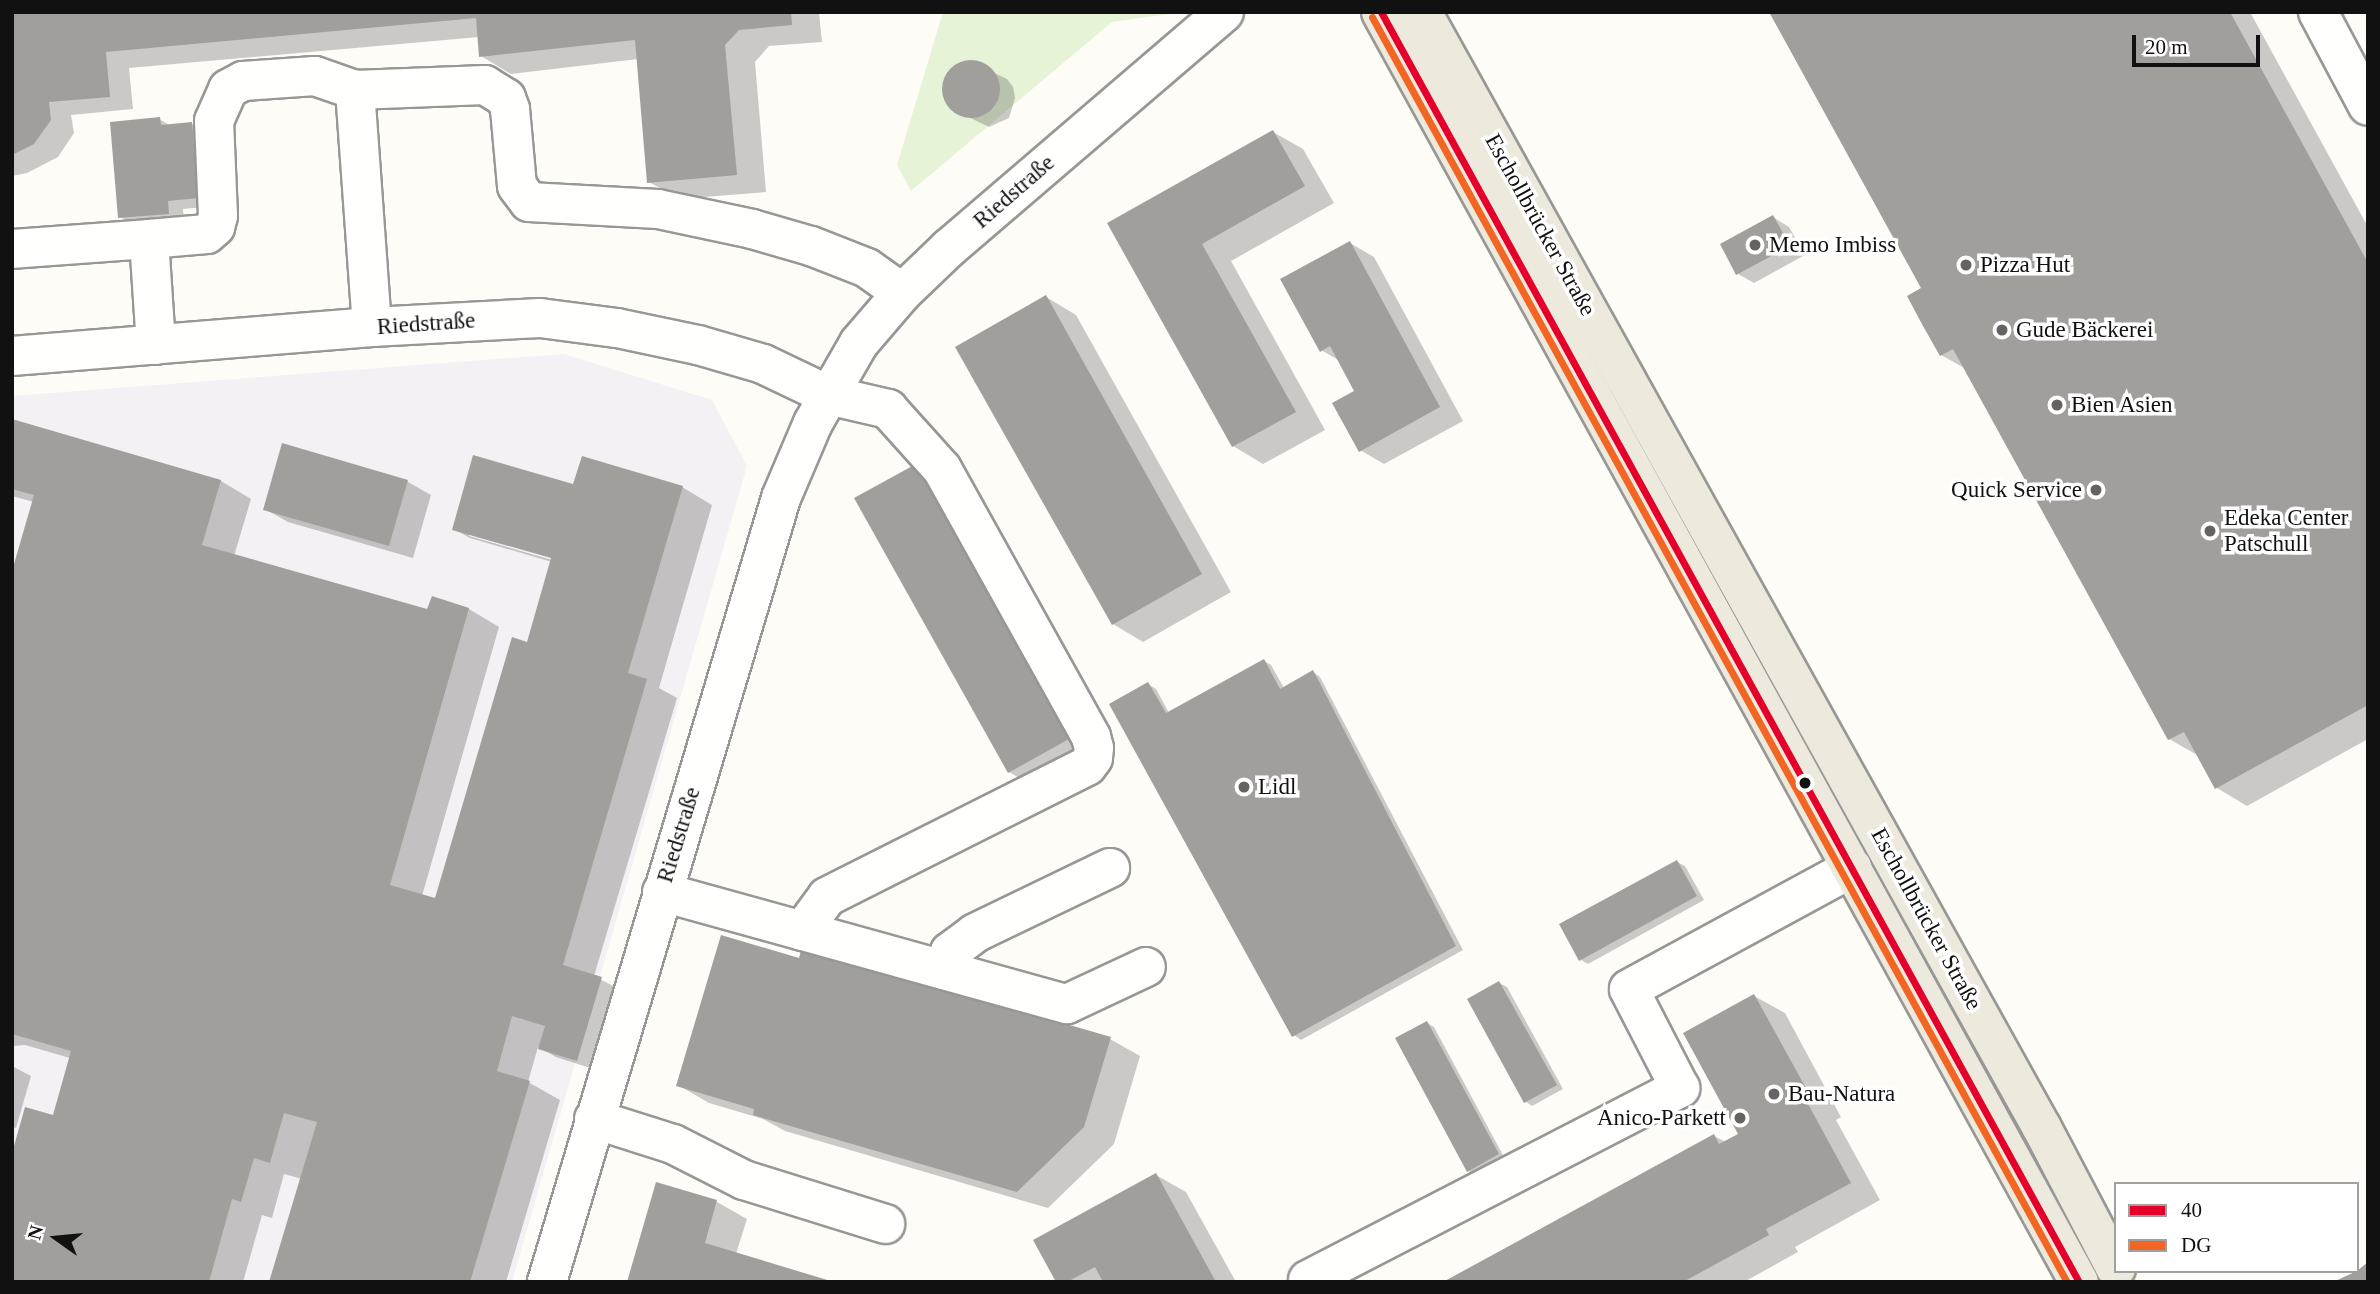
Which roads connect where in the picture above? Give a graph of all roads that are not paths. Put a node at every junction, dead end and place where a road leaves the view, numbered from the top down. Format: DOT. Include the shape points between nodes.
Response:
graph roads {
  1 [pos="1224,12"];
  2 [pos="1381,12"];
  3 [pos="1422,12"];
  4 [pos="2318,12"];
  5 [pos="355,90"];
  6 [pos="2368,106"];
  7 [pos="149,239"];
  8 [pos="12,249"];
  9 [pos="902,293"];
  10 [pos="372,327"];
  11 [pos="156,345"];
  12 [pos="12,356"];
  13 [pos="828,395"];
  14 [pos="1658,438"];
  15 [pos="1625,455"];
  16 [pos="1809,711"];
  17 [pos="1776,729"];
  18 [pos="1888,849"];
  19 [pos="1110,868"];
  20 [pos="1852,868"];
  21 [pos="662,892"];
  22 [pos="802,931"];
  23 [pos="1146,967"];
  24 [pos="944,970"];
  25 [pos="594,1119"];
  26 [pos="2042,1128"];
  27 [pos="2006,1148"];
  28 [pos="885,1224"];
  29 [pos="2114,1266"];
  30 [pos="1308,1280"];
  31 [pos="547,1282"];
  32 [pos="2080,1282"];
  1 -- 9 [label="street, Riedstraße"];
  2 -- 15 [label="main road, Eschollbrücker Straße"];
  3 -- 14 [label="main road, Eschollbrücker Straße"];
  4 -- 6 [label="street"];
  5 -- 7 [label="street" via="316,76 243,81 229,89 214,121 215,227 207,233"];
  5 -- 9 [label="street" via="485,85 506,98 517,186 529,201 658,209 752,229 867,268"];
  5 -- 10 [label="street"];
  7 -- 8 [label="street"];
  7 -- 11 [label="street"];
  9 -- 13 [label="street, Riedstraße" via="859,343"];
  10 -- 11 [label="street, Riedstraße"];
  10 -- 13 [label="street, Riedstraße" via="540,318 607,326 763,365"];
  11 -- 12 [label="street, Riedstraße"];
  13 -- 21 [label="street, Riedstraße" via="781,498"];
  13 -- 22 [label="street" via="888,409 942,469 1094,748 1087,766 827,897"];
  14 -- 15 [label="main road"];
  14 -- 16 [label="main road, Eschollbrücker Straße"];
  15 -- 17 [label="main road, Eschollbrücker Straße"];
  16 -- 17 [label="main road"];
  16 -- 18 [label="main road, Eschollbrücker Straße"];
  17 -- 20 [label="main road, Eschollbrücker Straße"];
  18 -- 20 [label="main road"];
  18 -- 26 [label="main road, Eschollbrücker Straße"];
  19 -- 24 [label="street" via="975,933 950,952"];
  20 -- 27 [label="main road, Eschollbrücker Straße"];
  20 -- 30 [label="street" via="1629,989 1680,1088"];
  21 -- 22 [label="street"];
  21 -- 25 [label="street, Riedstraße"];
  22 -- 24 [label="street"];
  23 -- 24 [label="street" via="1067,1004"];
  25 -- 28 [label="street" via="673,1144 744,1180"];
  25 -- 31 [label="street, Riedstraße"];
  26 -- 27 [label="main road"];
  26 -- 29 [label="main road, Eschollbrücker Straße"];
  27 -- 32 [label="main road, Eschollbrücker Straße"];
}
